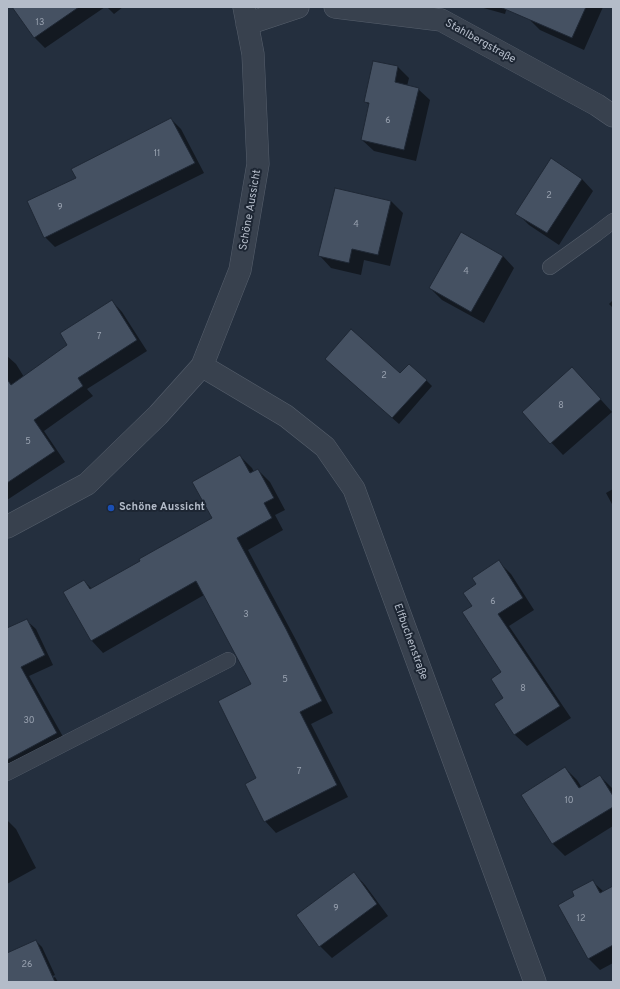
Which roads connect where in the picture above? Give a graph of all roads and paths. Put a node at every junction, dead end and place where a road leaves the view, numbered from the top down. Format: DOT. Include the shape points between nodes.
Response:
graph roads {
  1 [pos="298,7"];
  2 [pos="335,7"];
  3 [pos="245,16"];
  4 [pos="613,116"];
  5 [pos="613,220"];
  6 [pos="550,267"];
  7 [pos="202,366"];
  8 [pos="7,527"];
  9 [pos="228,660"];
  10 [pos="7,773"];
  11 [pos="534,982"];
  1 -- 3 [label="street"];
  2 -- 4 [label="street, Stahlbergstraße" via="441,20"];
  3 -- 7 [label="street, Schöne Aussicht" via="253,54 258,164 240,270"];
  5 -- 6 [label="lane"];
  7 -- 8 [label="street, Schöne Aussicht" via="158,415 87,484"];
  7 -- 11 [label="street, Elfbuchenstraße" via="286,416 325,446 354,489"];
  9 -- 10 [label="lane"];
}
